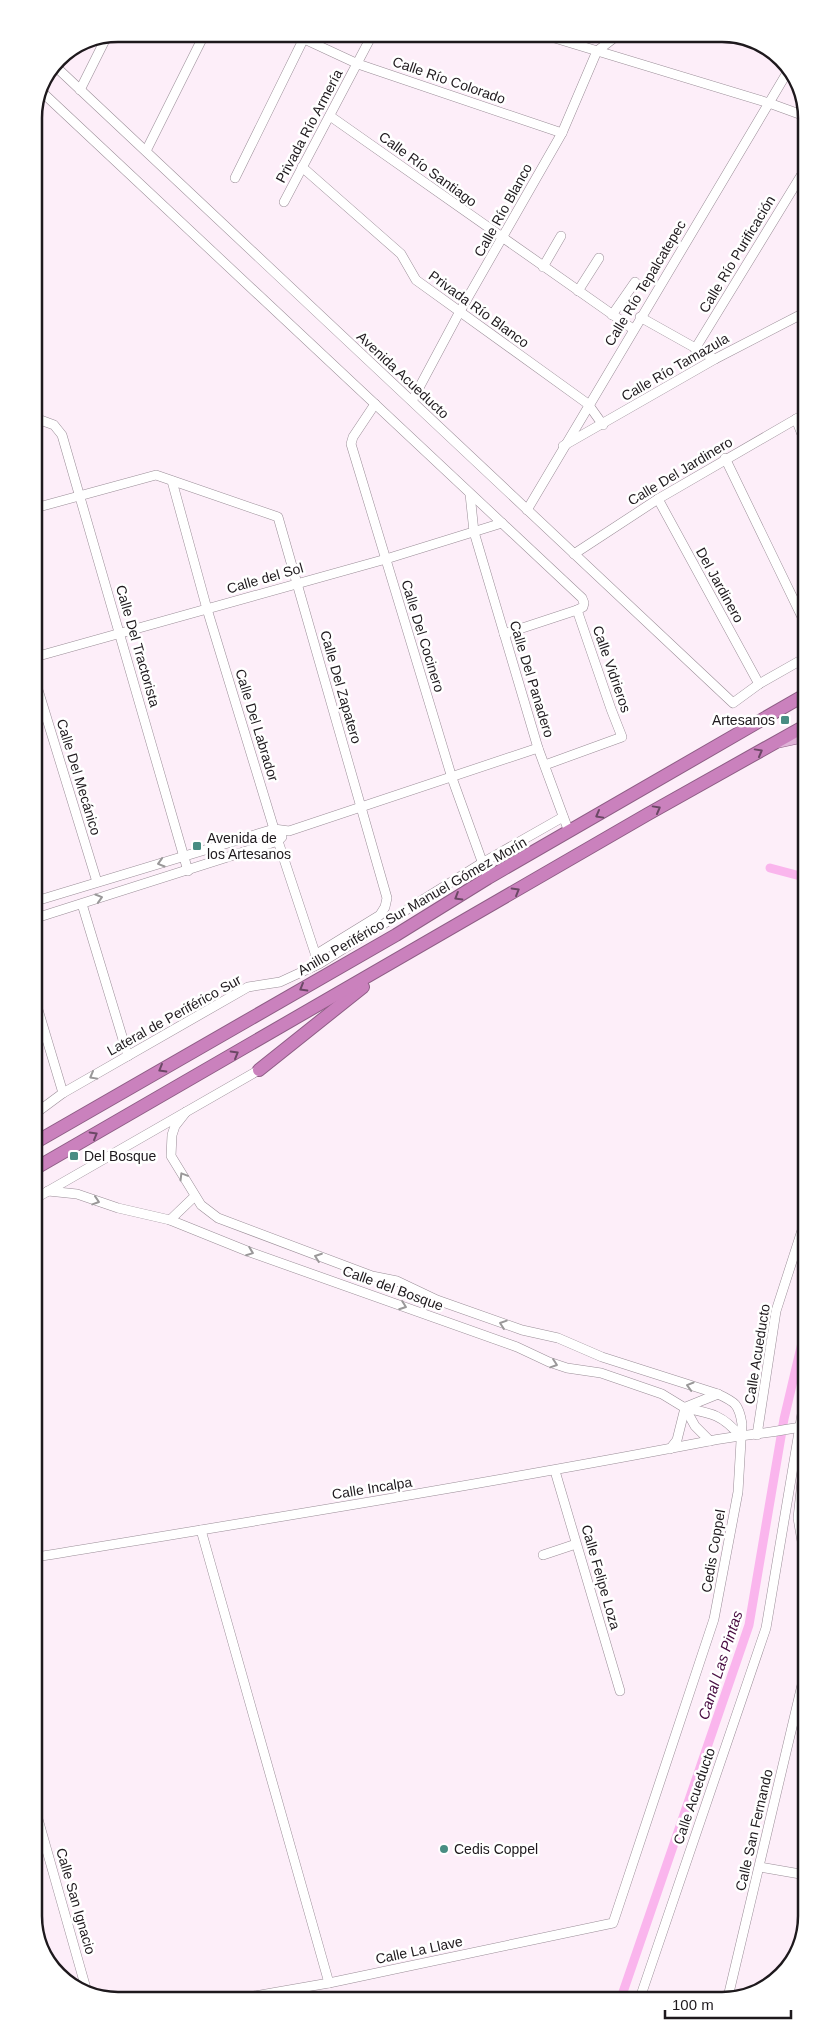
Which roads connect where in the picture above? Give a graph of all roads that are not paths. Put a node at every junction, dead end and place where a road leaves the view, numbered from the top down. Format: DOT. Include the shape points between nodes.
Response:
graph roads {
  1 [pos="200,42"];
  2 [pos="301,42"];
  3 [pos="312,42"];
  4 [pos="368,42"];
  5 [pos="570,43"];
  6 [pos="608,43"];
  7 [pos="103,44"];
  8 [pos="597,51"];
  9 [pos="358,64"];
  10 [pos="60,70"];
  11 [pos="785,76"];
  12 [pos="80,90"];
  13 [pos="46,96"];
  14 [pos="770,103"];
  15 [pos="798,113"];
  16 [pos="330,116"];
  17 [pos="562,133"];
  18 [pos="146,151"];
  19 [pos="302,167"];
  20 [pos="236,178"];
  21 [pos="798,181"];
  22 [pos="284,202"];
  23 [pos="561,236"];
  24 [pos="503,239"];
  25 [pos="599,258"];
  26 [pos="543,267"];
  27 [pos="635,282"];
  28 [pos="578,291"];
  29 [pos="459,313"];
  30 [pos="612,315"];
  31 [pos="798,316"];
  32 [pos="640,317"];
  33 [pos="633,329"];
  34 [pos="695,349"];
  35 [pos="715,359"];
  36 [pos="412,401"];
  37 [pos="375,404"];
  38 [pos="588,404"];
  39 [pos="798,418"];
  40 [pos="43,421"];
  41 [pos="603,424"];
  42 [pos="563,446"];
  43 [pos="726,458"];
  44 [pos="172,481"];
  45 [pos="470,494"];
  46 [pos="80,496"];
  47 [pos="658,499"];
  48 [pos="43,506"];
  49 [pos="527,510"];
  50 [pos="502,523"];
  51 [pos="474,532"];
  52 [pos="574,554"];
  53 [pos="386,559"];
  54 [pos="297,584"];
  55 [pos="207,609"];
  56 [pos="798,609"];
  57 [pos="577,610"];
  58 [pos="120,634"];
  59 [pos="504,634"];
  60 [pos="43,655"];
  61 [pos="798,662"];
  62 [pos="759,684"];
  63 [pos="798,699"];
  64 [pos="43,705"];
  65 [pos="798,730"];
  66 [pos="798,738"];
  67 [pos="776,743"];
  68 [pos="538,748"];
  69 [pos="545,766"];
  70 [pos="452,778"];
  71 [pos="362,807"];
  72 [pos="563,817"];
  73 [pos="274,829"];
  74 [pos="288,831"];
  75 [pos="569,832"];
  76 [pos="278,841"];
  77 [pos="184,856"];
  78 [pos="482,863"];
  79 [pos="188,871"];
  80 [pos="488,878"];
  81 [pos="97,882"];
  82 [pos="43,899"];
  83 [pos="82,904"];
  84 [pos="43,916"];
  85 [pos="315,955"];
  86 [pos="398,959"];
  87 [pos="320,970"];
  88 [pos="42,1025"];
  89 [pos="128,1056"];
  90 [pos="259,1070"];
  91 [pos="63,1093"];
  92 [pos="42,1108"];
  93 [pos="186,1112"];
  94 [pos="42,1138"];
  95 [pos="42,1164"];
  96 [pos="48,1191"];
  97 [pos="42,1194"];
  98 [pos="195,1196"];
  99 [pos="170,1220"];
  100 [pos="798,1243"];
  101 [pos="718,1394"];
  102 [pos="685,1408"];
  103 [pos="798,1427"];
  104 [pos="757,1435"];
  105 [pos="740,1436"];
  106 [pos="710,1441"];
  107 [pos="798,1448"];
  108 [pos="670,1449"];
  109 [pos="555,1471"];
  110 [pos="201,1530"];
  111 [pos="576,1544"];
  112 [pos="543,1555"];
  113 [pos="42,1556"];
  114 [pos="620,1692"];
  115 [pos="798,1703"];
  116 [pos="42,1833"];
  117 [pos="760,1867"];
  118 [pos="798,1874"];
  119 [pos="613,1923"];
  120 [pos="85,1984"];
  121 [pos="329,1984"];
  122 [pos="280,1992"];
  123 [pos="642,1992"];
  124 [pos="729,1992"];
  1 -- 18 [label="street"];
  2 -- 20 [label="street"];
  3 -- 9 [label="street, Calle Río Colorado"];
  4 -- 9 [label="street, Privada Río Armería"];
  5 -- 8 [label="street"];
  6 -- 8 [label="street, Calle Río Blanco"];
  7 -- 12 [label="street"];
  8 -- 14 [label="street"];
  8 -- 17 [label="street, Calle Río Blanco"];
  9 -- 16 [label="street, Privada Río Armería"];
  9 -- 17 [label="street, Calle Río Colorado"];
  10 -- 12 [label="street, Avenida Acueducto"];
  11 -- 14 [label="street, Calle Río Tepalcatepec"];
  12 -- 18 [label="street, Avenida Acueducto"];
  13 -- 37 [label="street"];
  14 -- 15 [label="street"];
  14 -- 32 [label="street, Calle Río Tepalcatepec"];
  16 -- 19 [label="street, Privada Río Armería"];
  16 -- 24 [label="street, Calle Río Santiago"];
  17 -- 24 [label="street, Calle Río Blanco"];
  18 -- 36 [label="street, Avenida Acueducto"];
  19 -- 22 [label="street, Privada Río Armería"];
  19 -- 29 [label="street, Privada Río Blanco" via="401,254 416,280"];
  21 -- 34 [label="street, Calle Río Purificación"];
  23 -- 26 [label="street"];
  24 -- 26 [label="street, Calle Río Santiago"];
  24 -- 29 [label="street, Calle Río Blanco"];
  25 -- 28 [label="street"];
  26 -- 28 [label="street, Calle Río Santiago"];
  27 -- 30 [label="street"];
  28 -- 30 [label="street, Calle Río Santiago"];
  29 -- 36 [label="street, Calle Río Blanco"];
  29 -- 38 [label="street, Privada Río Blanco"];
  30 -- 33 [label="street, Calle Río Santiago"];
  31 -- 35 [label="street, Calle Río Tamazula"];
  32 -- 33 [label="street, Calle Río Tepalcatepec"];
  32 -- 34 [label="street"];
  33 -- 38 [label="street, Calle Río Tepalcatepec"];
  34 -- 35 [label="street"];
  35 -- 41 [label="street, Calle Río Tamazula"];
  36 -- 49 [label="street, Avenida Acueducto"];
  37 -- 45 [label="street"];
  37 -- 53 [label="street, Calle Del Cocinero" via="351,444"];
  38 -- 41 [label="street, Privada Río Blanco"];
  38 -- 42 [label="street, Calle Río Tepalcatepec"];
  39 -- 43 [label="street, Calle Del Jardinero"];
  40 -- 46 [label="street, Calle Del Tractorista" via="59,430"];
  41 -- 42 [label="street, Calle Río Tamazula"];
  42 -- 49 [label="street, Calle Río Tepalcatepec"];
  43 -- 47 [label="street, Calle Del Jardinero"];
  43 -- 56 [label="street"];
  44 -- 46 [label="street, Calle Del Zapatero" via="156,475"];
  44 -- 54 [label="street, Calle Del Zapatero" via="278,517"];
  44 -- 55 [label="street, Calle Del Labrador"];
  45 -- 50 [label="street"];
  45 -- 51 [label="street, Calle Del Panadero"];
  46 -- 48 [label="street"];
  46 -- 58 [label="street, Calle Del Tractorista"];
  47 -- 52 [label="street, Calle Del Jardinero"];
  47 -- 62 [label="street, Del Jardinero"];
  49 -- 52 [label="street, Avenida Acueducto"];
  50 -- 51 [label="street, Calle del Sol"];
  50 -- 57 [label="street" via="582,598 583,607"];
  51 -- 53 [label="street, Calle del Sol"];
  51 -- 59 [label="street, Calle Del Panadero"];
  52 -- 62 [label="street, Avenida Acueducto" via="733,703"];
  53 -- 54 [label="street, Calle del Sol"];
  53 -- 70 [label="street, Calle Del Cocinero"];
  54 -- 55 [label="street, Calle del Sol"];
  54 -- 71 [label="street, Calle Del Zapatero"];
  55 -- 58 [label="street, Calle del Sol"];
  55 -- 73 [label="street, Calle Del Labrador"];
  57 -- 59 [label="street"];
  57 -- 69 [label="street, Calle Vidrieros" via="622,737"];
  58 -- 60 [label="street, Calle del Sol"];
  58 -- 77 [label="street, Calle Del Tractorista"];
  59 -- 68 [label="street, Calle Del Panadero"];
  61 -- 62 [label="street"];
  63 -- 75 [label="highway, Anillo Periférico Sur Manuel Gómez Morín, one-way"];
  64 -- 81 [label="street, Calle Del Mecánico"];
  65 -- 67 [label="highway"];
  66 -- 67 [label="main road"];
  86 -- 67 [label="highway, one-way"];
  68 -- 69 [label="street, Calle Del Panadero"];
  68 -- 70 [label="street"];
  69 -- 72 [label="street, Calle Del Panadero"];
  70 -- 71 [label="street"];
  70 -- 78 [label="street, Calle Del Cocinero"];
  71 -- 74 [label="street"];
  71 -- 85 [label="street, Calle Del Zapatero" via="387,898 385,907 380,915"];
  72 -- 75 [label="street, Calle Del Panadero"];
  72 -- 78 [label="street, Lateral de Periférico Sur"];
  73 -- 74 [label="street"];
  73 -- 76 [label="street, Calle Del Labrador"];
  73 -- 77 [label="street"];
  74 -- 76 [label="street"];
  75 -- 80 [label="highway, Anillo Periférico Sur Manuel Gómez Morín"];
  76 -- 79 [label="street"];
  76 -- 85 [label="street, Calle Del Labrador"];
  77 -- 79 [label="street, Calle Del Tractorista"];
  77 -- 81 [label="street, one-way"];
  78 -- 80 [label="street, Calle Del Cocinero"];
  78 -- 87 [label="street, Lateral de Periférico Sur"];
  83 -- 79 [label="street, one-way"];
  80 -- 87 [label="highway, Anillo Periférico Sur Manuel Gómez Morín, one-way" via="396,934"];
  81 -- 82 [label="street"];
  83 -- 84 [label="street"];
  83 -- 89 [label="street"];
  85 -- 87 [label="street, Calle Del Labrador"];
  86 -- 90 [label="highway"];
  95 -- 86 [label="highway, one-way"];
  87 -- 89 [label="street, Lateral de Periférico Sur" via="248,987"];
  87 -- 94 [label="highway, Anillo Periférico Sur Manuel Gómez Morín, one-way"];
  88 -- 91 [label="street"];
  89 -- 91 [label="street, Lateral de Periférico Sur, one-way"];
  90 -- 93 [label="street"];
  91 -- 92 [label="street, Lateral de Periférico Sur"];
  93 -- 96 [label="street"];
  98 -- 93 [label="street, Calle del Bosque, one-way" via="171,1156 175,1126"];
  96 -- 97 [label="street"];
  96 -- 99 [label="street, Calle del Bosque, one-way" via="76,1194"];
  98 -- 99 [label="street"];
  101 -- 98 [label="street, Calle del Bosque, one-way" via="602,1357 558,1338 522,1330 437,1300 397,1281 372,1276 300,1251 218,1218"];
  99 -- 102 [label="street, Calle del Bosque, one-way" via="247,1251 517,1347 549,1362 632,1382"];
  100 -- 104 [label="street, Calle Acueducto" via="776,1311"];
  101 -- 102 [label="street"];
  101 -- 105 [label="street, Calle del Bosque" via="736,1402 740,1413"];
  102 -- 105 [label="street" via="715,1414 730,1423"];
  102 -- 106 [label="street, Calle del Bosque" via="695,1426"];
  102 -- 108 [label="street" via="677,1440"];
  103 -- 104 [label="street"];
  104 -- 105 [label="street"];
  105 -- 106 [label="street, Calle Incalpa"];
  105 -- 119 [label="street, Cedis Coppel" via="738,1492 714,1619"];
  106 -- 108 [label="street, Calle Incalpa"];
  107 -- 123 [label="street, Calle Acueducto" via="766,1628"];
  108 -- 109 [label="street, Calle Incalpa"];
  109 -- 110 [label="street, Calle Incalpa"];
  109 -- 111 [label="street, Calle Felipe Loza"];
  110 -- 113 [label="street, Calle Incalpa"];
  110 -- 121 [label="street"];
  111 -- 112 [label="street"];
  111 -- 114 [label="street, Calle Felipe Loza"];
  115 -- 117 [label="street, Calle San Fernando"];
  116 -- 120 [label="street, Calle San Ignacio"];
  117 -- 118 [label="street"];
  117 -- 124 [label="street, Calle San Fernando"];
  119 -- 121 [label="street, Calle La Llave"];
  121 -- 122 [label="street, Calle La Llave"];
}
